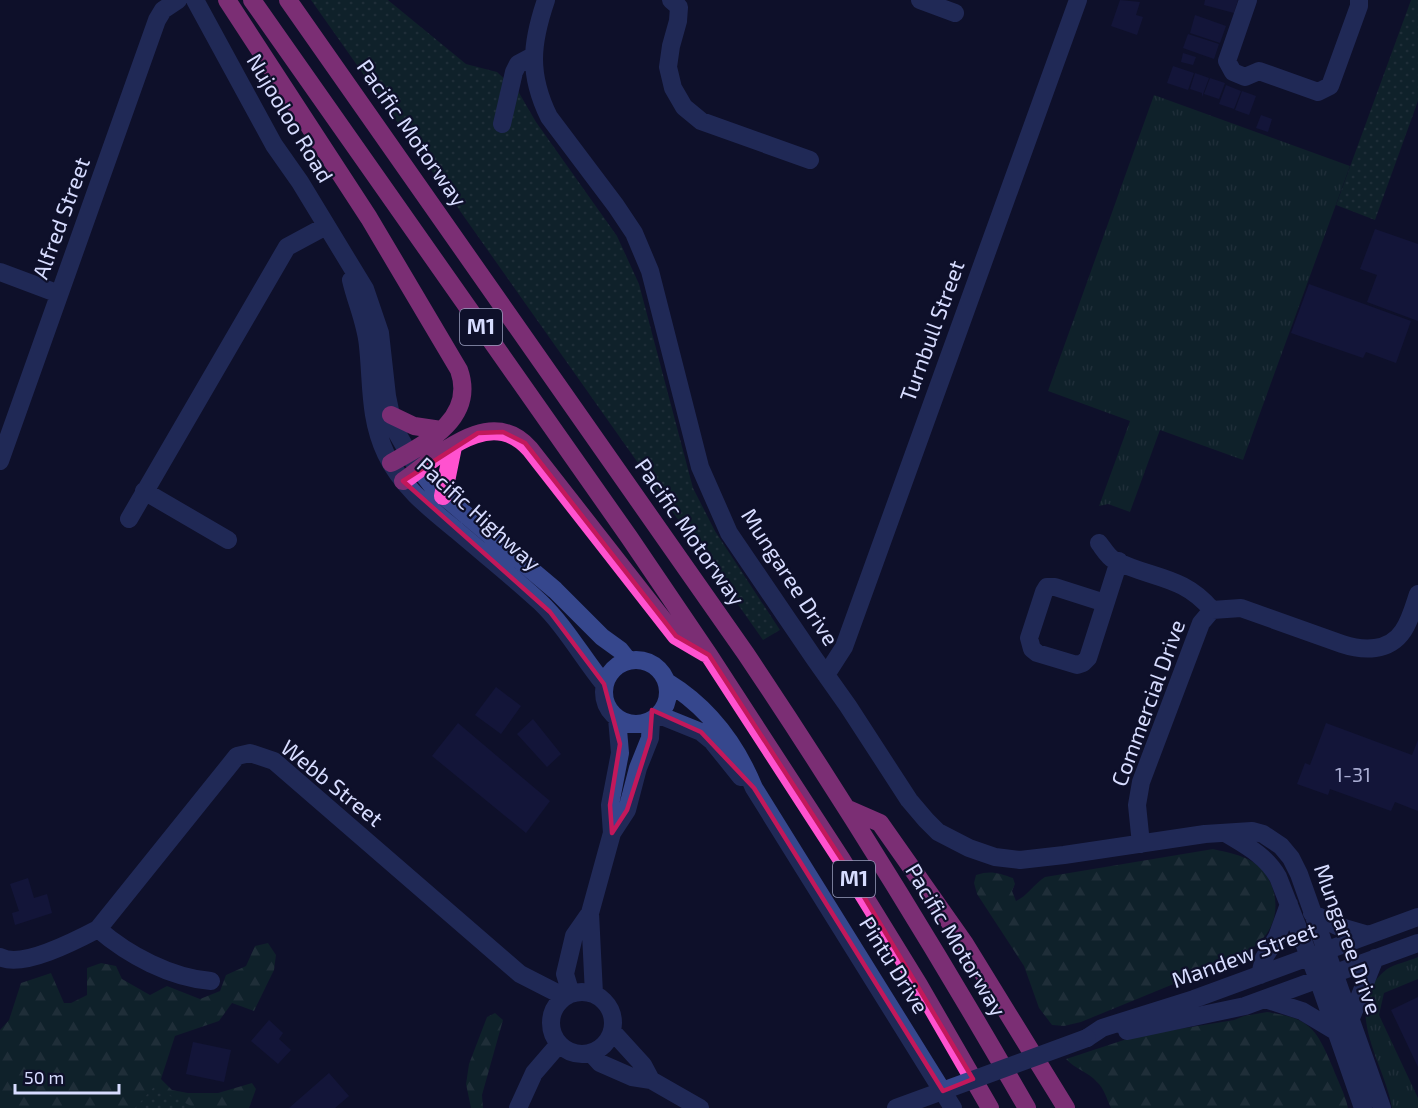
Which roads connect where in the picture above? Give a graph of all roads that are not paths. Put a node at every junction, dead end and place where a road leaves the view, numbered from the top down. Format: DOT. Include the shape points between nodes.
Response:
graph roads {
  1 [pos="178,0"];
  2 [pos="195,0"];
  3 [pos="227,0"];
  4 [pos="252,0"];
  5 [pos="288,0"];
  6 [pos="546,0"];
  7 [pos="671,0"];
  8 [pos="920,0"];
  9 [pos="1078,0"];
  10 [pos="1248,0"];
  11 [pos="1359,0"];
  12 [pos="955,13"];
  13 [pos="533,56"];
  14 [pos="502,124"];
  15 [pos="810,160"];
  16 [pos="326,226"];
  17 [pos="346,259"];
  18 [pos="0,272"];
  19 [pos="59,294"];
  20 [pos="391,415"];
  21 [pos="441,430"];
  22 [pos="453,447"];
  23 [pos="408,454"];
  24 [pos="0,461"];
  25 [pos="391,463"];
  26 [pos="419,470"];
  27 [pos="403,481"];
  28 [pos="144,491"];
  29 [pos="443,496"];
  30 [pos="129,519"];
  31 [pos="228,540"];
  32 [pos="1099,543"];
  33 [pos="1119,561"];
  34 [pos="1418,594"];
  35 [pos="1106,603"];
  36 [pos="1212,610"];
  37 [pos="709,655"];
  38 [pos="628,660"];
  39 [pos="826,675"];
  40 [pos="667,682"];
  41 [pos="604,684"];
  42 [pos="617,718"];
  43 [pos="655,718"];
  44 [pos="754,788"];
  45 [pos="848,809"];
  46 [pos="612,833"];
  47 [pos="1227,834"];
  48 [pos="1141,844"];
  49 [pos="1288,904"];
  50 [pos="590,913"];
  51 [pos="1312,913"];
  52 [pos="1418,917"];
  53 [pos="98,929"];
  54 [pos="1368,936"];
  55 [pos="1418,943"];
  56 [pos="1317,954"];
  57 [pos="0,957"];
  58 [pos="1375,958"];
  59 [pos="1260,975"];
  60 [pos="1326,976"];
  61 [pos="211,981"];
  62 [pos="594,994"];
  63 [pos="568,996"];
  64 [pos="1265,999"];
  65 [pos="1351,1018"];
  66 [pos="612,1032"];
  67 [pos="1337,1032"];
  68 [pos="1086,1038"];
  69 [pos="559,1044"];
  70 [pos="591,1053"];
  71 [pos="651,1080"];
  72 [pos="518,1108"];
  73 [pos="700,1108"];
  74 [pos="896,1108"];
  75 [pos="953,1108"];
  76 [pos="990,1108"];
  77 [pos="1027,1108"];
  78 [pos="1066,1108"];
  79 [pos="1364,1108"];
  80 [pos="1382,1108"];
  1 -- 19 [label="street, Alfred Street" via="163,10 157,20"];
  2 -- 16 [label="street, Nujooloo Road" via="274,145"];
  3 -- 21 [label="highway" via="369,218 459,370 464,387 462,400 453,419"];
  4 -- 37 [label="highway, M1"];
  5 -- 45 [label="highway, Pacific Motorway / M1" via="746,654"];
  6 -- 13 [label="street, Mungaree Drive" via="536,29"];
  7 -- 15 [label="street" via="679,7 668,67 684,108 701,121"];
  8 -- 12 [label="street"];
  9 -- 39 [label="street, Turnbull Street" via="844,646"];
  10 -- 11 [label="street" via="1227,61 1233,72 1245,77 1259,71 1318,92 1330,86"];
  13 -- 14 [label="street" via="518,64 514,72"];
  13 -- 39 [label="street, Mungaree Drive" via="541,100 549,117 634,233 650,271 700,467 729,533"];
  16 -- 17 [label="street, Nujooloo Road"];
  16 -- 28 [label="street" via="286,247"];
  17 -- 20 [label="street, Pacific Highway" via="365,289 376,318"];
  17 -- 25 [label="street, Pacific Highway" via="366,332 374,420"];
  18 -- 19 [label="street"];
  19 -- 24 [label="street, Alfred Street"];
  20 -- 21 [label="highway" via="414,426"];
  20 -- 23 [label="street, Pacific Highway"];
  21 -- 23 [label="highway"];
  22 -- 26 [label="highway"];
  22 -- 29 [label="highway"];
  22 -- 37 [label="highway" via="484,431 503,432 520,439 676,636"];
  23 -- 25 [label="highway"];
  23 -- 26 [label="street, Pacific Highway"];
  25 -- 27 [label="street, Pacific Highway"];
  26 -- 27 [label="highway"];
  26 -- 29 [label="street, Pacific Highway"];
  27 -- 41 [label="street, Pacific Highway" via="550,612"];
  28 -- 30 [label="street"];
  28 -- 31 [label="street"];
  29 -- 38 [label="street, Pacific Highway" via="555,590"];
  32 -- 33 [label="street" via="1112,559"];
  33 -- 35 [label="street"];
  33 -- 36 [label="street" via="1185,586"];
  34 -- 36 [label="street, Commercial Drive" via="1403,631 1388,644 1371,650 1241,608"];
  35 -- 35 [label="street" via="1083,663 1077,665 1032,649 1029,638 1047,586"];
  36 -- 48 [label="street, Commercial Drive" via="1201,623 1141,782 1137,805"];
  37 -- 76 [label="highway, M1" via="848,869"];
  38 -- 40 [label="street" via="647,661 656,666"];
  38 -- 41 [label="street" via="613,669"];
  39 -- 48 [label="street, Mungaree Drive" via="915,807 939,832 961,845 995,857 1020,860"];
  40 -- 43 [label="street" via="668,699"];
  40 -- 44 [label="street, Pintu Drive" via="687,694 721,729"];
  41 -- 42 [label="street" via="605,703"];
  42 -- 43 [label="street" via="633,724"];
  42 -- 46 [label="street" via="620,753 610,805"];
  43 -- 44 [label="street, Pintu Drive" via="701,732"];
  43 -- 46 [label="street" via="627,810"];
  44 -- 75 [label="street, Pintu Drive"];
  45 -- 77 [label="highway, Pacific Motorway / M1"];
  45 -- 78 [label="highway" via="880,823 965,944"];
  46 -- 50 [label="street"];
  47 -- 48 [label="street, Mungaree Drive"];
  47 -- 49 [label="street, Mungaree Drive" via="1269,863"];
  47 -- 51 [label="street, Mungaree Drive" via="1257,832 1281,846 1299,874"];
  49 -- 56 [label="street, Mungaree Drive"];
  49 -- 59 [label="street"];
  50 -- 62 [label="street"];
  50 -- 63 [label="street" via="574,936 568,957"];
  51 -- 54 [label="street"];
  51 -- 56 [label="street, Mungaree Drive"];
  52 -- 54 [label="street, Mandew Street"];
  53 -- 57 [label="street, Webb Street" via="22,960 6,961"];
  53 -- 61 [label="street" via="116,945 180,977"];
  53 -- 63 [label="street, Webb Street" via="237,756 250,753 274,761 520,974"];
  54 -- 56 [label="street, Mandew Street"];
  55 -- 58 [label="street, Mandew Street"];
  56 -- 59 [label="street, Mandew Street"];
  56 -- 60 [label="street, Mungaree Drive"];
  58 -- 60 [label="street, Mandew Street"];
  58 -- 65 [label="street"];
  59 -- 68 [label="street, Mandew Street" via="1102,1028"];
  60 -- 64 [label="street, Mandew Street"];
  60 -- 65 [label="street, Mungaree Drive"];
  60 -- 67 [label="street, Mungaree Drive"];
  62 -- 63 [label="street" via="579,992"];
  62 -- 66 [label="street" via="612,1014"];
  63 -- 69 [label="street" via="552,1014 553,1035"];
  64 -- 67 [label="street" via="1302,1011"];
  64 -- 68 [label="street, Mandew Street" via="1215,1014"];
  65 -- 80 [label="street, Mungaree Drive"];
  66 -- 70 [label="street" via="608,1041"];
  66 -- 71 [label="street" via="643,1065"];
  67 -- 79 [label="street, Mungaree Drive"];
  68 -- 74 [label="street, Mandew Street, bridge"];
  69 -- 70 [label="street" via="574,1053"];
  69 -- 72 [label="street" via="534,1073"];
  70 -- 71 [label="street" via="600,1063 632,1077"];
  71 -- 73 [label="street"];
}
